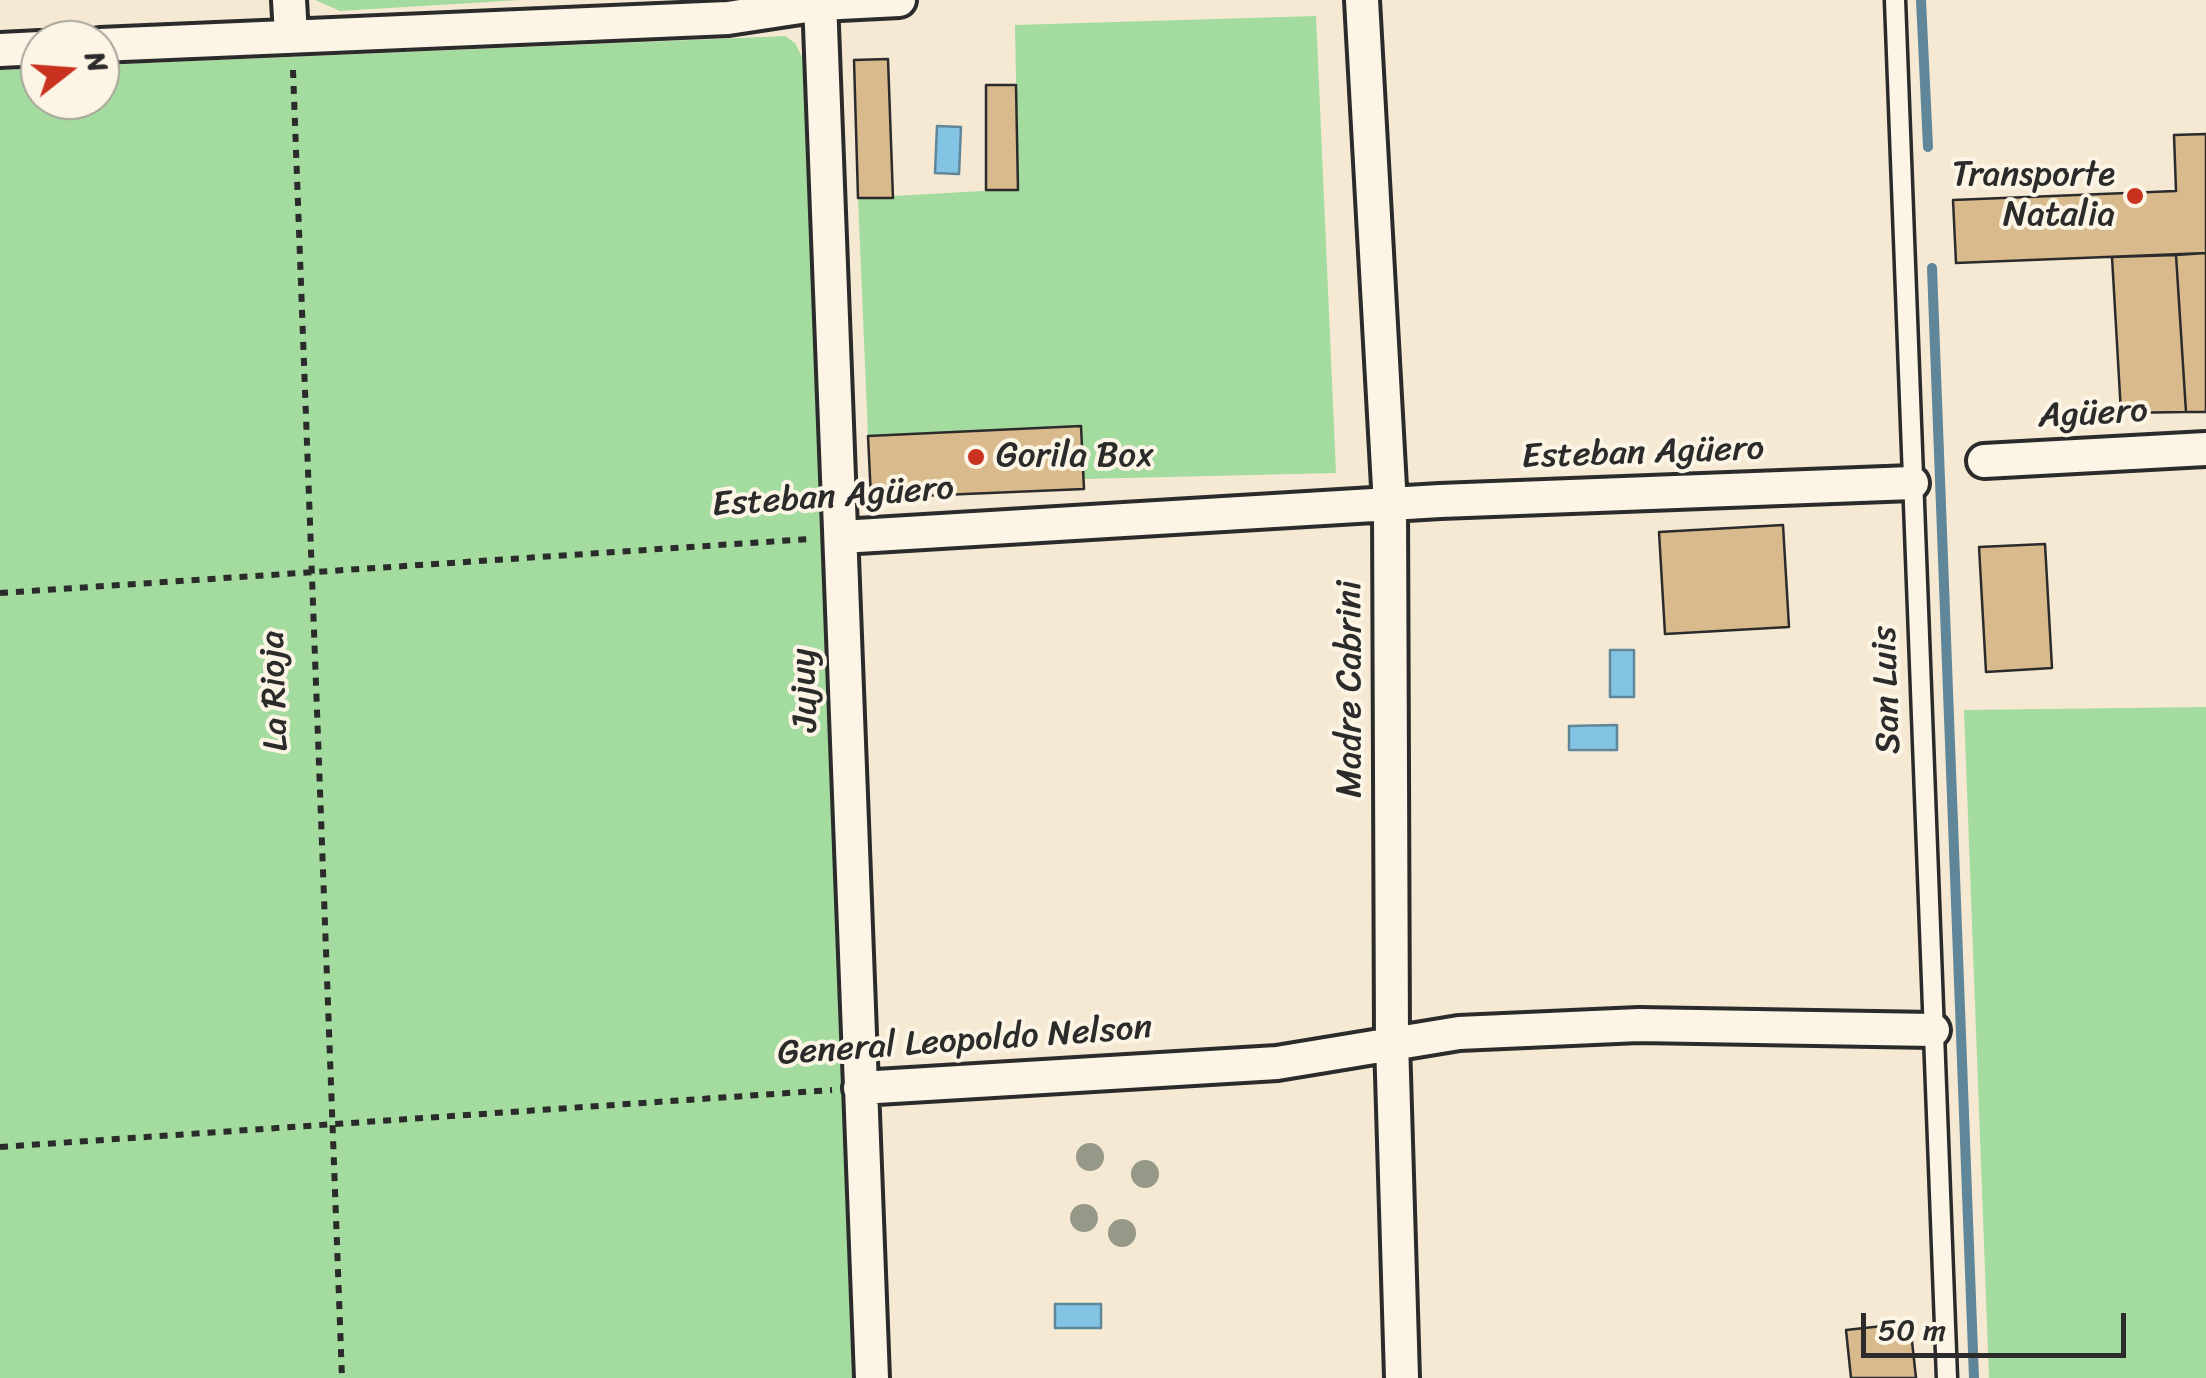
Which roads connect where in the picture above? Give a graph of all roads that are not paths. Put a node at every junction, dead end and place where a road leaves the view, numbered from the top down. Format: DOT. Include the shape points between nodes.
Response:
graph roads {
  1 [pos="290,0"];
  2 [pos="898,0"];
  3 [pos="1362,0"];
  4 [pos="1895,0"];
  5 [pos="820,2"];
  6 [pos="291,36"];
  7 [pos="120,44"];
  8 [pos="2206,449"];
  9 [pos="1984,460"];
  10 [pos="1912,484"];
  11 [pos="1390,505"];
  12 [pos="841,536"];
  13 [pos="1933,1030"];
  14 [pos="1392,1041"];
  15 [pos="860,1088"];
  16 [pos="872,1378"];
  17 [pos="1402,1378"];
  18 [pos="1947,1378"];
  1 -- 6 [label="street"];
  2 -- 5 [label="street"];
  3 -- 11 [label="street, Madre Cabrini"];
  4 -- 10 [label="lane, San Luis"];
  5 -- 6 [label="street" via="728,18"];
  5 -- 12 [label="street, Jujuy"];
  6 -- 7 [label="street"];
  8 -- 9 [label="street, Agüero"];
  10 -- 11 [label="street, Esteban Agüero"];
  10 -- 13 [label="lane, San Luis"];
  11 -- 12 [label="street, Esteban Agüero"];
  11 -- 14 [label="street, Madre Cabrini"];
  12 -- 15 [label="street, Jujuy"];
  13 -- 14 [label="street, General Leopoldo Nelson" via="1639,1024"];
  13 -- 18 [label="lane, San Luis"];
  14 -- 15 [label="street, General Leopoldo Nelson" via="1277,1063"];
  14 -- 17 [label="street, Madre Cabrini"];
  15 -- 16 [label="street, Jujuy"];
}
